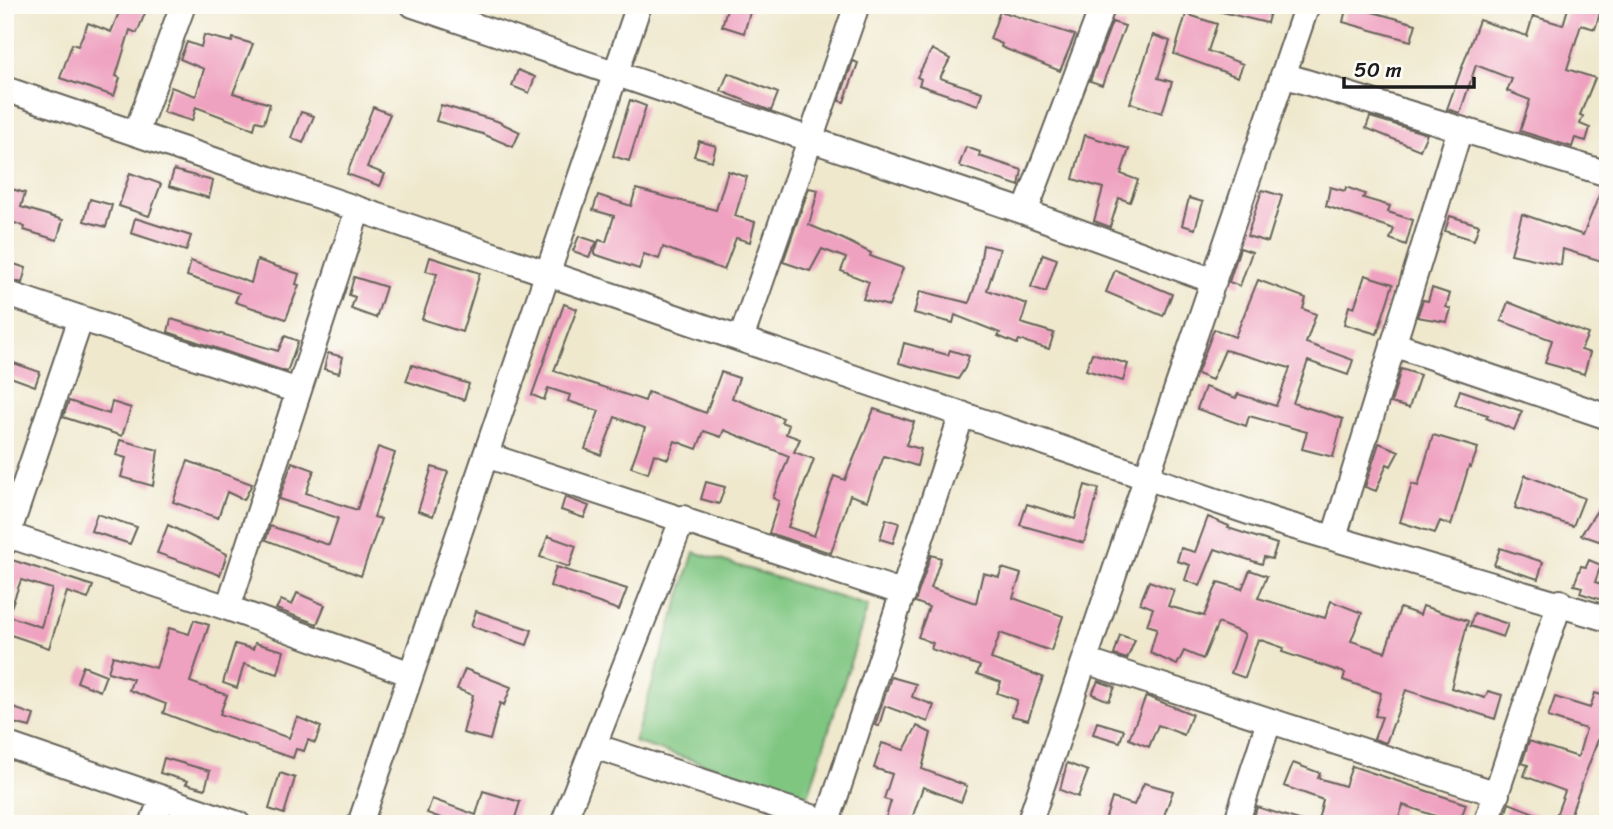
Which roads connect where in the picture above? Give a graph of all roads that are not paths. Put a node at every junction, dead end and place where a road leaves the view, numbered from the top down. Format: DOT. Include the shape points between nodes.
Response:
graph roads {
  1 [pos="183,5"];
  2 [pos="413,5"];
  3 [pos="639,5"];
  4 [pos="857,5"];
  5 [pos="1307,5"];
  6 [pos="1099,6"];
  7 [pos="441,10"];
  8 [pos="616,72"];
  9 [pos="1283,75"];
  10 [pos="5,89"];
  11 [pos="1460,129"];
  12 [pos="136,133"];
  13 [pos="810,141"];
  14 [pos="1608,174"];
  15 [pos="358,209"];
  16 [pos="1025,212"];
  17 [pos="548,272"];
  18 [pos="1214,281"];
  19 [pos="5,293"];
  20 [pos="81,318"];
  21 [pos="741,339"];
  22 [pos="1393,345"];
  23 [pos="298,391"];
  24 [pos="962,414"];
  25 [pos="1608,417"];
  26 [pos="486,455"];
  27 [pos="1146,477"];
  28 [pos="683,518"];
  29 [pos="1334,537"];
  30 [pos="7,539"];
  31 [pos="904,593"];
  32 [pos="1560,602"];
  33 [pos="228,608"];
  34 [pos="1608,619"];
  35 [pos="1085,661"];
  36 [pos="411,674"];
  37 [pos="1269,721"];
  38 [pos="5,744"];
  39 [pos="594,746"];
  40 [pos="1497,794"];
  41 [pos="162,798"];
  42 [pos="830,823"];
  43 [pos="152,824"];
  44 [pos="238,824"];
  45 [pos="360,824"];
  46 [pos="563,824"];
  47 [pos="1030,824"];
  48 [pos="1236,824"];
  49 [pos="1486,824"];
  1 -- 12 [label="street"];
  2 -- 7 [label="street"];
  3 -- 8 [label="street"];
  4 -- 13 [label="street"];
  5 -- 9 [label="street"];
  6 -- 16 [label="street"];
  7 -- 8 [label="street"];
  8 -- 13 [label="street"];
  8 -- 17 [label="street"];
  9 -- 11 [label="street"];
  9 -- 18 [label="street"];
  10 -- 12 [label="street"];
  11 -- 14 [label="street"];
  11 -- 22 [label="street"];
  12 -- 15 [label="street"];
  13 -- 16 [label="street"];
  13 -- 21 [label="street"];
  15 -- 17 [label="street"];
  15 -- 23 [label="street"];
  16 -- 18 [label="street"];
  17 -- 21 [label="street"];
  17 -- 26 [label="street"];
  18 -- 27 [label="street"];
  19 -- 20 [label="street"];
  20 -- 23 [label="street"];
  20 -- 30 [label="street"];
  21 -- 24 [label="street"];
  22 -- 25 [label="street"];
  22 -- 29 [label="street"];
  23 -- 33 [label="street"];
  24 -- 27 [label="street"];
  24 -- 31 [label="street"];
  26 -- 28 [label="street"];
  26 -- 36 [label="street"];
  27 -- 29 [label="street"];
  27 -- 35 [label="street"];
  28 -- 31 [label="street"];
  28 -- 39 [label="street"];
  29 -- 32 [label="street"];
  30 -- 33 [label="street"];
  31 -- 42 [label="street"];
  32 -- 34 [label="street"];
  32 -- 40 [label="street"];
  33 -- 36 [label="street"];
  35 -- 37 [label="street"];
  35 -- 47 [label="street"];
  36 -- 45 [label="street"];
  37 -- 40 [label="street"];
  37 -- 48 [label="street"];
  38 -- 41 [label="street"];
  39 -- 42 [label="street"];
  39 -- 46 [label="street"];
  40 -- 49 [label="street"];
  41 -- 43 [label="street"];
  41 -- 44 [label="street"];
}
